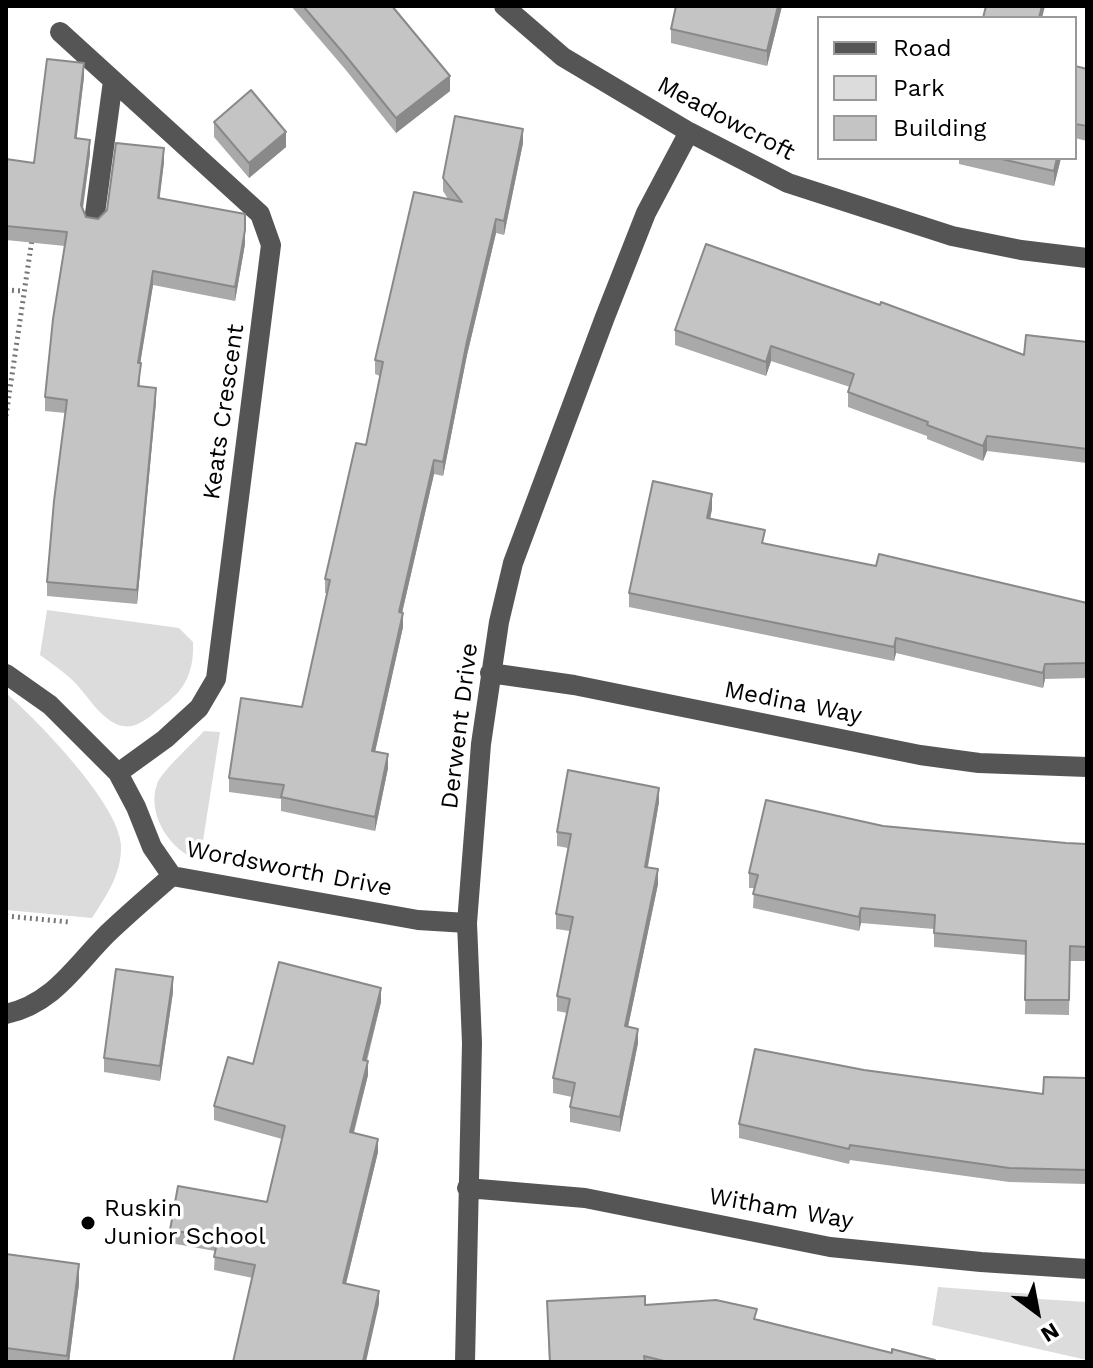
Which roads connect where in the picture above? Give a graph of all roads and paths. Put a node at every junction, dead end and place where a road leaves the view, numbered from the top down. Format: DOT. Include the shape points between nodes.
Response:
graph roads {
  1 [pos="504,6"];
  2 [pos="60,32"];
  3 [pos="113,81"];
  4 [pos="689,132"];
  5 [pos="94,221"];
  6 [pos="32,236"];
  7 [pos="1087,258"];
  8 [pos="6,290"];
  9 [pos="23,291"];
  10 [pos="6,416"];
  11 [pos="490,673"];
  12 [pos="6,674"];
  13 [pos="1087,767"];
  14 [pos="118,773"];
  15 [pos="172,876"];
  16 [pos="6,916"];
  17 [pos="467,923"];
  18 [pos="106,935"];
  19 [pos="6,1014"];
  20 [pos="467,1188"];
  21 [pos="1087,1269"];
  22 [pos="465,1362"];
  1 -- 4 [label="street, Meadowcroft" via="563,57"];
  2 -- 3 [label="street, Keats Crescent"];
  3 -- 5 [label="street"];
  3 -- 14 [label="street, Keats Crescent" via="260,214 271,245 216,679 199,708"];
  4 -- 7 [label="street, Meadowcroft" via="788,183 854,206 952,236"];
  4 -- 11 [label="street, Derwent Drive" via="646,213 513,563"];
  6 -- 9 [label="path"];
  8 -- 9 [label="path"];
  9 -- 10 [label="path"];
  11 -- 13 [label="street, Medina Way" via="920,755"];
  11 -- 17 [label="street, Derwent Drive"];
  12 -- 14 [label="street, Wordsworth Drive" via="50,705"];
  14 -- 15 [label="street, Wordsworth Drive" via="152,847"];
  15 -- 17 [label="street, Wordsworth Drive" via="418,920"];
  15 -- 18 [label="street"];
  16 -- 18 [label="path" via="85,924"];
  17 -- 20 [label="street, Derwent Drive" via="472,1043"];
  18 -- 19 [label="street" via="58,988"];
  20 -- 21 [label="street, Witham Way" via="585,1198 830,1247"];
  20 -- 22 [label="street, Derwent Drive"];
}
